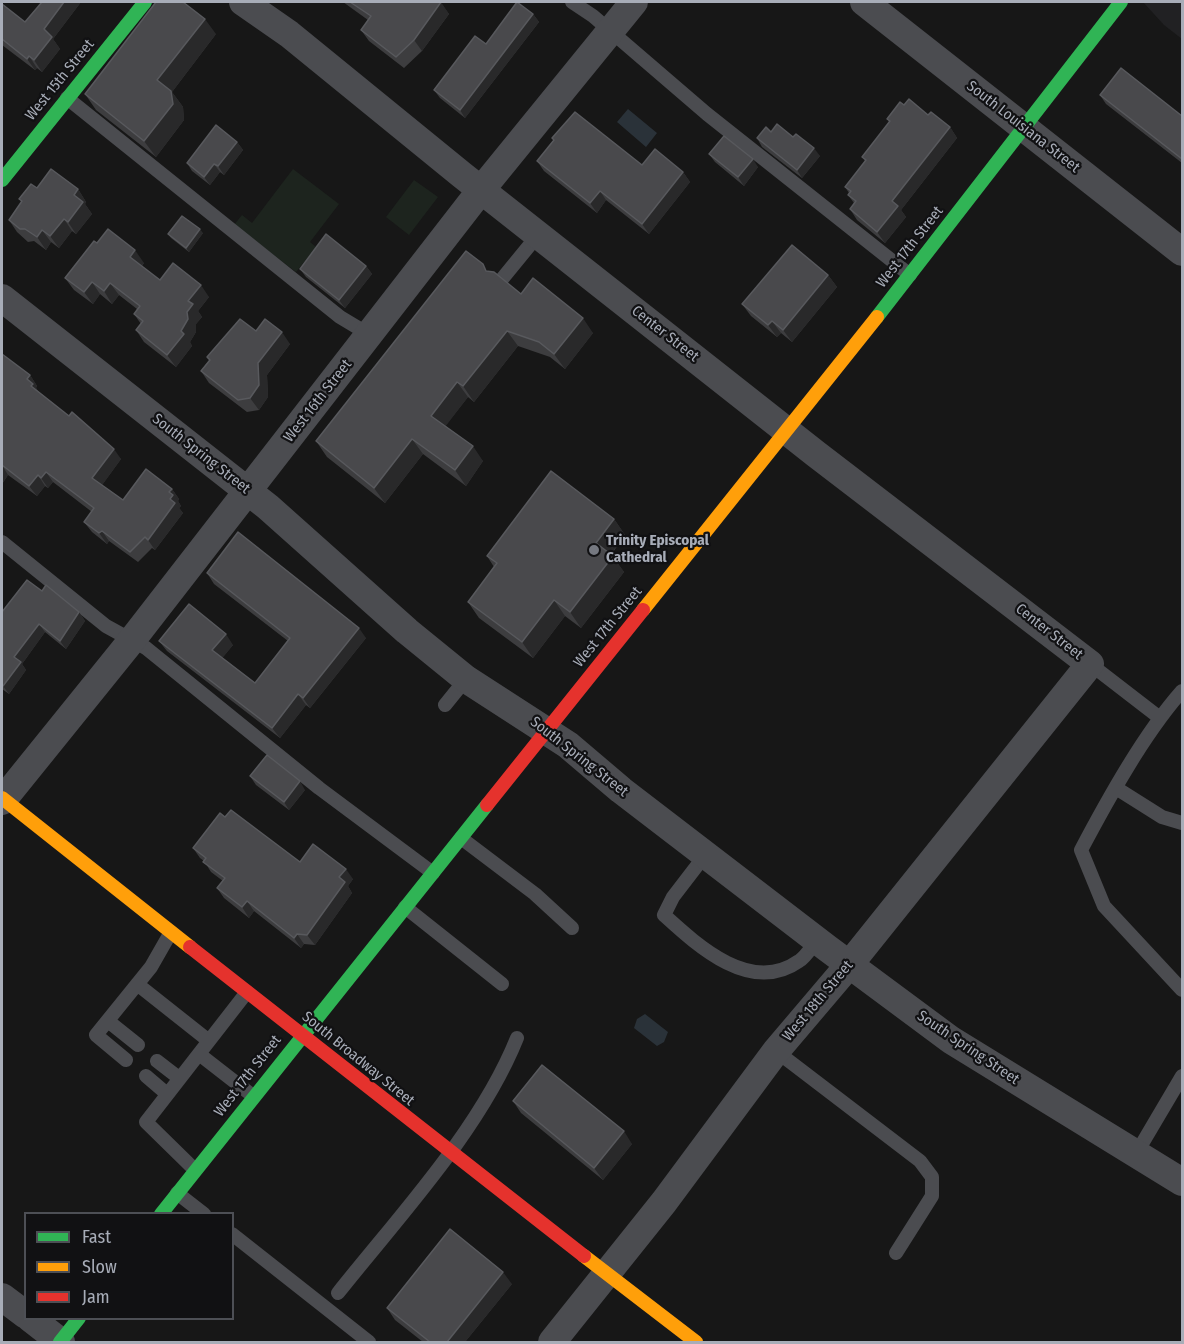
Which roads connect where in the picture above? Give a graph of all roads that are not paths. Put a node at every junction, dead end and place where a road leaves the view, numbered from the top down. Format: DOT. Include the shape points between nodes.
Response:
graph roads {
  1 [pos="145,2"];
  2 [pos="243,2"];
  3 [pos="572,2"];
  4 [pos="634,2"];
  5 [pos="864,2"];
  6 [pos="1121,2"];
  7 [pos="610,32"];
  8 [pos="67,98"];
  9 [pos="1022,127"];
  10 [pos="2,180"];
  11 [pos="481,190"];
  12 [pos="538,236"];
  13 [pos="1182,252"];
  14 [pos="910,275"];
  15 [pos="502,279"];
  16 [pos="2,298"];
  17 [pos="370,335"];
  18 [pos="785,429"];
  19 [pos="247,490"];
  20 [pos="2,542"];
  21 [pos="132,640"];
  22 [pos="1090,664"];
  23 [pos="466,679"];
  24 [pos="1182,691"];
  25 [pos="445,705"];
  26 [pos="1160,718"];
  27 [pos="545,731"];
  28 [pos="1116,788"];
  29 [pos="2,799"];
  30 [pos="1182,823"];
  31 [pos="461,838"];
  32 [pos="706,854"];
  33 [pos="433,873"];
  34 [pos="405,907"];
  35 [pos="572,928"];
  36 [pos="171,932"];
  37 [pos="817,940"];
  38 [pos="849,965"];
  39 [pos="137,984"];
  40 [pos="502,984"];
  41 [pos="1182,990"];
  42 [pos="247,993"];
  43 [pos="108,1021"];
  44 [pos="302,1035"];
  45 [pos="517,1038"];
  46 [pos="209,1041"];
  47 [pos="138,1045"];
  48 [pos="776,1051"];
  49 [pos="199,1054"];
  50 [pos="126,1060"];
  51 [pos="157,1061"];
  52 [pos="146,1076"];
  53 [pos="1182,1076"];
  54 [pos="178,1078"];
  55 [pos="167,1094"];
  56 [pos="253,1096"];
  57 [pos="449,1153"];
  58 [pos="1136,1154"];
  59 [pos="195,1170"];
  60 [pos="1182,1182"];
  61 [pos="177,1194"];
  62 [pos="163,1212"];
  63 [pos="201,1212"];
  64 [pos="234,1236"];
  65 [pos="896,1253"];
  66 [pos="607,1274"];
  67 [pos="338,1293"];
  68 [pos="2,1297"];
  69 [pos="24,1314"];
  70 [pos="32,1320"];
  71 [pos="77,1320"];
  72 [pos="60,1342"];
  73 [pos="369,1342"];
  74 [pos="552,1342"];
  75 [pos="696,1342"];
  1 -- 8 [label="main road, West 15th Street"];
  2 -- 11 [label="street, Center Street" via="290,34"];
  3 -- 7 [label="lane"];
  4 -- 7 [label="street, West 16th Street"];
  5 -- 9 [label="street, South Louisiana Street"];
  6 -- 9 [label="main road, West 17th Street"];
  7 -- 11 [label="street, West 16th Street"];
  7 -- 14 [label="lane"];
  8 -- 10 [label="main road, West 15th Street"];
  8 -- 17 [label="lane" via="340,317"];
  9 -- 13 [label="street, South Louisiana Street"];
  9 -- 14 [label="main road, West 17th Street"];
  11 -- 12 [label="street, Center Street"];
  11 -- 17 [label="street, West 16th Street"];
  12 -- 15 [label="lane"];
  12 -- 18 [label="street, Center Street"];
  14 -- 18 [label="main road, West 17th Street"];
  16 -- 19 [label="street, South Spring Street"];
  17 -- 19 [label="street, West 16th Street"];
  18 -- 22 [label="street, Center Street"];
  18 -- 27 [label="main road, West 17th Street"];
  19 -- 21 [label="street, West 16th Street"];
  19 -- 23 [label="street, South Spring Street"];
  20 -- 21 [label="lane" via="106,626"];
  21 -- 29 [label="street, West 16th Street"];
  21 -- 33 [label="lane"];
  22 -- 26 [label="lane"];
  22 -- 38 [label="street, West 18th Street"];
  23 -- 25 [label="lane"];
  23 -- 27 [label="street, South Spring Street"];
  24 -- 26 [label="lane"];
  26 -- 28 [label="lane"];
  27 -- 31 [label="main road, West 17th Street"];
  27 -- 32 [label="street, South Spring Street"];
  28 -- 30 [label="lane" via="1162,817"];
  28 -- 41 [label="lane" via="1081,850 1104,906"];
  29 -- 36 [label="main road, South Broadway Street"];
  31 -- 33 [label="main road, West 17th Street"];
  31 -- 35 [label="lane" via="535,894"];
  32 -- 37 [label="street, South Spring Street"];
  32 -- 37 [label="lane" via="664,915 687,936 741,971 777,971 800,961"];
  33 -- 34 [label="main road, West 17th Street"];
  34 -- 40 [label="lane"];
  34 -- 44 [label="main road, West 17th Street"];
  36 -- 39 [label="lane"];
  36 -- 42 [label="main road, South Broadway Street"];
  37 -- 38 [label="street, South Spring Street"];
  38 -- 48 [label="street, West 18th Street"];
  38 -- 58 [label="street, South Spring Street" via="951,1040"];
  39 -- 43 [label="lane"];
  39 -- 46 [label="lane"];
  42 -- 44 [label="main road, South Broadway Street"];
  42 -- 46 [label="lane"];
  43 -- 47 [label="lane"];
  43 -- 50 [label="lane" via="96,1035"];
  44 -- 56 [label="main road, West 17th Street"];
  44 -- 57 [label="main road, South Broadway Street"];
  45 -- 57 [label="lane" via="494,1088"];
  46 -- 49 [label="lane"];
  48 -- 65 [label="lane" via="920,1161 932,1177 932,1196"];
  48 -- 66 [label="street, West 18th Street"];
  49 -- 54 [label="lane"];
  49 -- 56 [label="lane"];
  51 -- 54 [label="lane"];
  52 -- 55 [label="lane"];
  53 -- 58 [label="lane"];
  54 -- 55 [label="lane"];
  55 -- 59 [label="lane" via="146,1122"];
  56 -- 59 [label="main road, West 17th Street"];
  57 -- 66 [label="main road, South Broadway Street"];
  57 -- 67 [label="lane"];
  58 -- 60 [label="street, South Spring Street"];
  59 -- 61 [label="main road, West 17th Street"];
  61 -- 62 [label="main road, West 17th Street"];
  61 -- 63 [label="lane"];
  64 -- 73 [label="lane"];
  66 -- 74 [label="street, West 18th Street"];
  66 -- 75 [label="main road, South Broadway Street"];
  68 -- 69 [label="street"];
  70 -- 72 [label="street"];
  71 -- 72 [label="main road"];
}
